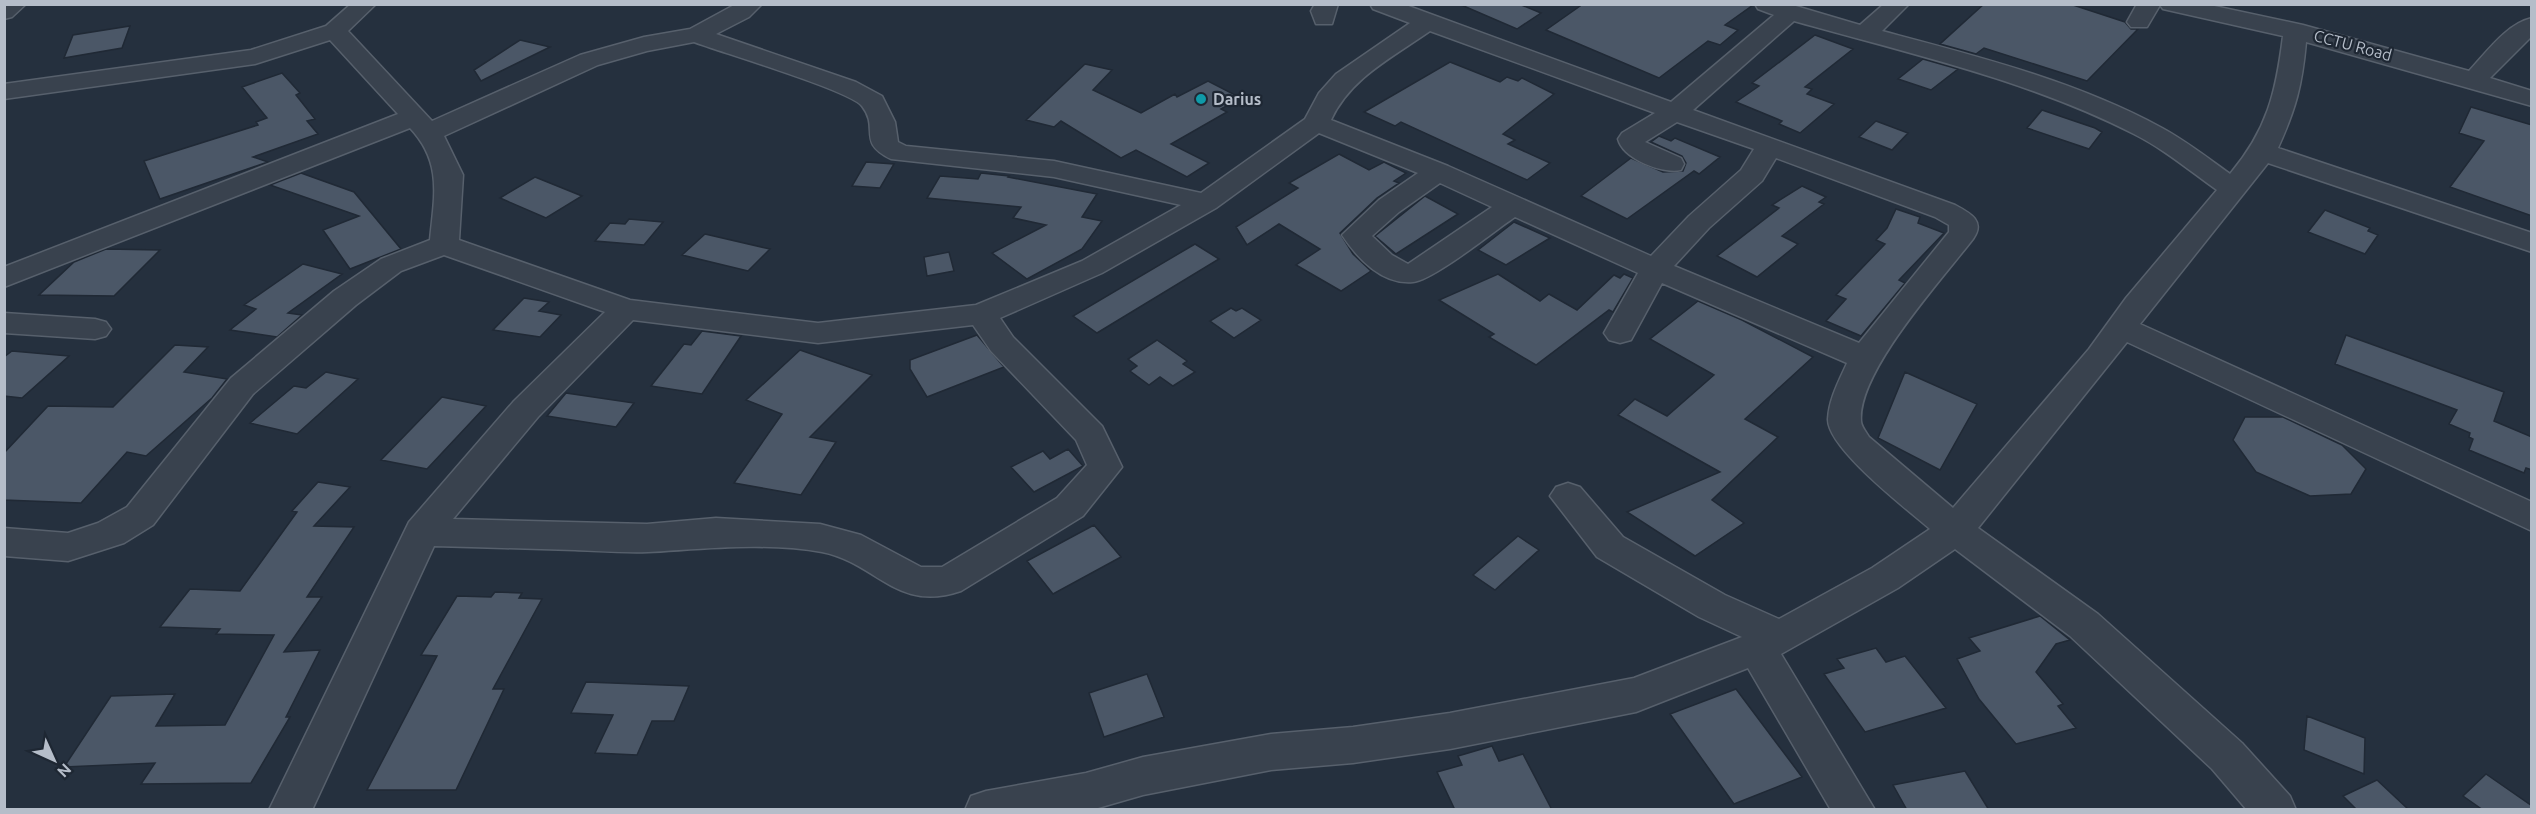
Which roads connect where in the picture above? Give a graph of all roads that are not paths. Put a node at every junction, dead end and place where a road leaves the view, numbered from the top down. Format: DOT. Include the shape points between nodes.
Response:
graph roads {
  1 [pos="15,4"];
  2 [pos="365,4"];
  3 [pos="751,4"];
  4 [pos="1766,4"];
  5 [pos="1898,4"];
  6 [pos="2171,4"];
  7 [pos="1391,6"];
  8 [pos="4,12"];
  9 [pos="1790,13"];
  10 [pos="1427,22"];
  11 [pos="2532,25"];
  12 [pos="2295,30"];
  13 [pos="334,31"];
  14 [pos="1864,34"];
  15 [pos="696,35"];
  16 [pos="2474,80"];
  17 [pos="4,92"];
  18 [pos="2532,99"];
  19 [pos="1675,112"];
  20 [pos="1316,123"];
  21 [pos="421,125"];
  22 [pos="1769,146"];
  23 [pos="2263,152"];
  24 [pos="1671,165"];
  25 [pos="1438,172"];
  26 [pos="2234,189"];
  27 [pos="1206,201"];
  28 [pos="1512,206"];
  29 [pos="2532,243"];
  30 [pos="444,245"];
  31 [pos="1655,269"];
  32 [pos="4,278"];
  33 [pos="626,309"];
  34 [pos="981,314"];
  35 [pos="4,322"];
  36 [pos="2122,328"];
  37 [pos="95,329"];
  38 [pos="1620,333"];
  39 [pos="1865,358"];
  40 [pos="1568,496"];
  41 [pos="2532,518"];
  42 [pos="1955,530"];
  43 [pos="422,532"];
  44 [pos="4,542"];
  45 [pos="1767,642"];
  46 [pos="290,810"];
  47 [pos="986,810"];
  48 [pos="1854,810"];
  49 [pos="2275,810"];
  1 -- 8 [label="street"];
  2 -- 13 [label="street"];
  3 -- 15 [label="street"];
  4 -- 9 [label="street"];
  5 -- 14 [label="street"];
  6 -- 12 [label="street, CCTU Road"];
  7 -- 10 [label="street"];
  9 -- 14 [label="street"];
  9 -- 19 [label="street"];
  10 -- 19 [label="street"];
  10 -- 20 [label="street" via="1345,79 1328,98"];
  11 -- 16 [label="street"];
  12 -- 16 [label="street, CCTU Road"];
  12 -- 23 [label="street" via="2284,106"];
  13 -- 17 [label="street" via="255,57"];
  13 -- 21 [label="street"];
  14 -- 26 [label="street" via="1960,71 2092,105 2145,129"];
  15 -- 21 [label="street" via="644,44 589,60 503,97"];
  15 -- 27 [label="street" via="847,87 873,101 882,122 885,146 900,153 1054,169"];
  16 -- 18 [label="street, CCTU Road"];
  19 -- 22 [label="street"];
  19 -- 24 [label="street" via="1631,139 1633,146"];
  20 -- 25 [label="street"];
  20 -- 27 [label="street"];
  21 -- 30 [label="street" via="449,176"];
  21 -- 32 [label="street"];
  22 -- 31 [label="street" via="1752,175"];
  22 -- 39 [label="street" via="1945,211 1964,222 1963,233"];
  23 -- 26 [label="street"];
  23 -- 29 [label="street"];
  25 -- 28 [label="street"];
  25 -- 28 [label="street" via="1356,235 1394,270 1414,273"];
  26 -- 36 [label="street"];
  27 -- 34 [label="street" via="1092,267"];
  28 -- 31 [label="street"];
  30 -- 33 [label="street"];
  30 -- 44 [label="street" via="391,265 345,298 242,386 140,516 111,533 68,547"];
  31 -- 38 [label="street"];
  31 -- 39 [label="street"];
  33 -- 34 [label="street" via="818,333"];
  33 -- 43 [label="street" via="526,409"];
  34 -- 43 [label="street" via="1002,344 1090,434 1105,467 1070,507 948,581 916,582 848,545 820,538 726,533 646,537"];
  35 -- 37 [label="street"];
  36 -- 41 [label="street"];
  36 -- 42 [label="street"];
  39 -- 42 [label="street" via="1847,400 1844,422 1856,445"];
  40 -- 45 [label="street" via="1610,547"];
  42 -- 45 [label="street" via="1886,578"];
  42 -- 49 [label="street" via="2084,625 2227,756"];
  43 -- 46 [label="street"];
  45 -- 47 [label="street" via="1636,695 1450,731 1270,752"];
  45 -- 48 [label="street"];
}
